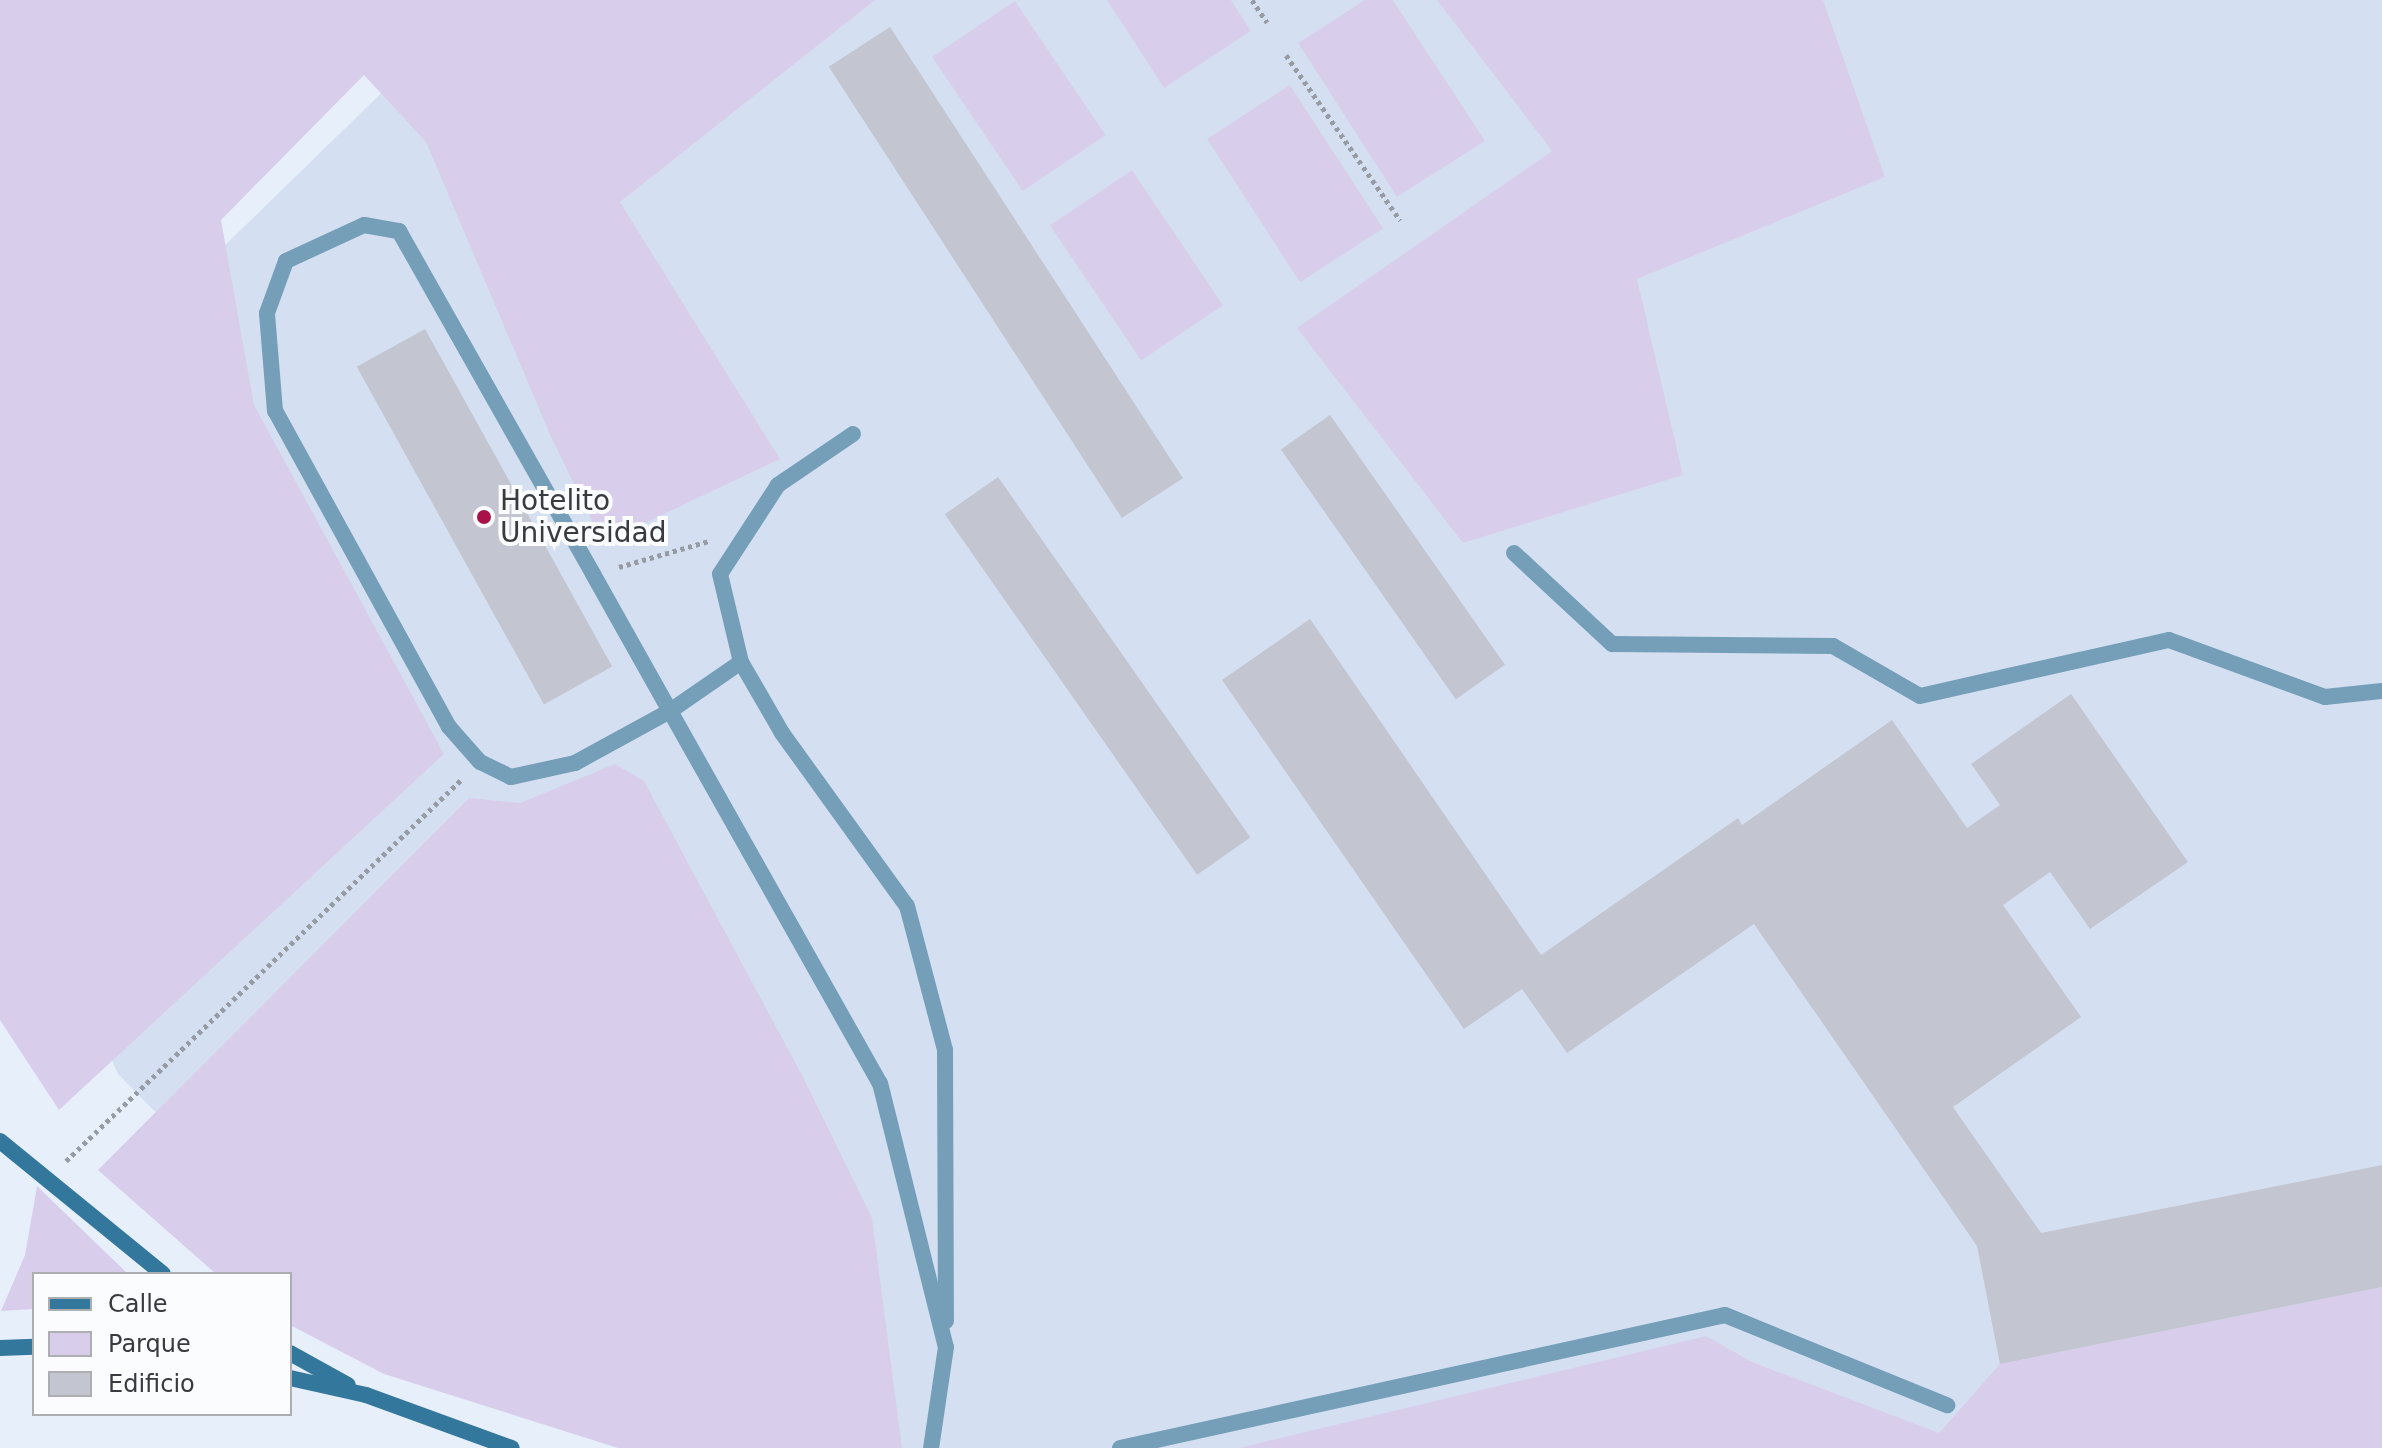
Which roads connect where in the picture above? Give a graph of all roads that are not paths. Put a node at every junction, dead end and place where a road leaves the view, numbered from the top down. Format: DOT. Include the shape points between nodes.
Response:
graph roads {
  1 [pos="853,434"];
  2 [pos="1514,553"];
  3 [pos="741,662"];
  4 [pos="2382,691"];
  5 [pos="670,711"];
  6 [pos="0,1141"];
  7 [pos="161,1272"];
  8 [pos="32,1347"];
  9 [pos="946,1347"];
  10 [pos="0,1348"];
  11 [pos="292,1354"];
  12 [pos="292,1378"];
  13 [pos="366,1395"];
  14 [pos="1947,1405"];
  15 [pos="512,1448"];
  16 [pos="931,1448"];
  17 [pos="1120,1448"];
  1 -- 3 [label="lane" via="778,485 720,574"];
  2 -- 4 [label="lane" via="1612,644 1833,646 1920,696 2169,640 2325,697"];
  3 -- 5 [label="lane"];
  3 -- 9 [label="lane" via="782,733 907,906 945,1050"];
  5 -- 5 [label="lane" via="399,231 364,225 286,261 267,313 275,411 449,727 480,762 511,777 575,763"];
  5 -- 9 [label="lane" via="880,1083"];
  6 -- 7 [label="street"];
  8 -- 10 [label="street"];
  9 -- 16 [label="lane"];
  11 -- 13 [label="street"];
  12 -- 13 [label="street"];
  13 -- 15 [label="street"];
  14 -- 17 [label="lane" via="1725,1315"];
}
